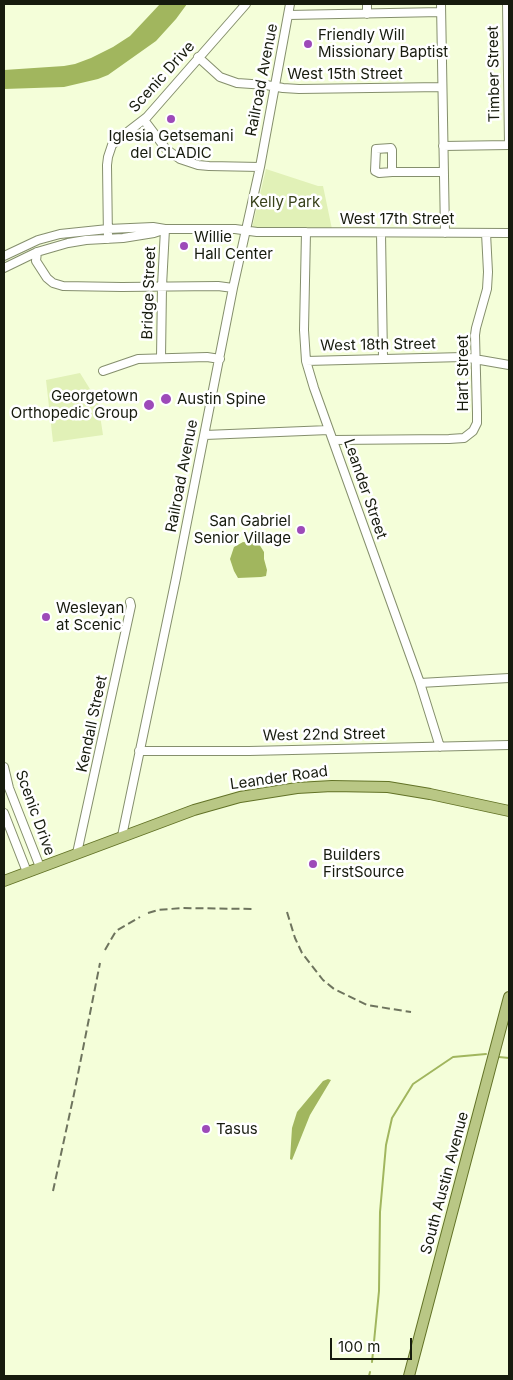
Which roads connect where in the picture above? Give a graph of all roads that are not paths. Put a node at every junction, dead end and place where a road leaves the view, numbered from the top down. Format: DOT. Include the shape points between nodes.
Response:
graph roads {
  1 [pos="246,4"];
  2 [pos="290,4"];
  3 [pos="367,4"];
  4 [pos="507,4"];
  5 [pos="441,8"];
  6 [pos="367,14"];
  7 [pos="288,15"];
  8 [pos="198,57"];
  9 [pos="275,87"];
  10 [pos="442,87"];
  11 [pos="144,120"];
  12 [pos="509,145"];
  13 [pos="444,146"];
  14 [pos="260,167"];
  15 [pos="392,172"];
  16 [pos="444,172"];
  17 [pos="108,229"];
  18 [pos="166,229"];
  19 [pos="246,230"];
  20 [pos="306,232"];
  21 [pos="380,233"];
  22 [pos="445,233"];
  23 [pos="486,233"];
  24 [pos="509,233"];
  25 [pos="108,239"];
  26 [pos="37,252"];
  27 [pos="4,256"];
  28 [pos="7,266"];
  29 [pos="38,266"];
  30 [pos="162,286"];
  31 [pos="233,288"];
  32 [pos="162,358"];
  33 [pos="383,358"];
  34 [pos="475,358"];
  35 [pos="220,359"];
  36 [pos="306,361"];
  37 [pos="509,365"];
  38 [pos="103,371"];
  39 [pos="329,430"];
  40 [pos="204,435"];
  41 [pos="333,440"];
  42 [pos="130,602"];
  43 [pos="509,678"];
  44 [pos="420,683"];
  45 [pos="509,745"];
  46 [pos="440,747"];
  47 [pos="139,752"];
  48 [pos="4,768"];
  49 [pos="509,811"];
  50 [pos="4,813"];
  51 [pos="122,836"];
  52 [pos="78,853"];
  53 [pos="40,867"];
  54 [pos="27,872"];
  55 [pos="4,881"];
  56 [pos="509,997"];
  57 [pos="409,1376"];
  1 -- 8 [label="street, Scenic Drive"];
  2 -- 7 [label="street, Railroad Avenue"];
  3 -- 6 [label="street"];
  4 -- 12 [label="street, Timber Street"];
  5 -- 6 [label="street"];
  5 -- 10 [label="street"];
  6 -- 7 [label="street"];
  7 -- 9 [label="street, Railroad Avenue"];
  8 -- 9 [label="street, West 15th Street" via="228,81"];
  8 -- 11 [label="street, Scenic Drive"];
  9 -- 10 [label="street, West 15th Street"];
  9 -- 14 [label="street, Railroad Avenue"];
  10 -- 13 [label="street"];
  11 -- 14 [label="street" via="166,149 180,159 203,166"];
  11 -- 17 [label="street, Scenic Drive" via="116,141 109,151"];
  12 -- 13 [label="street"];
  13 -- 16 [label="street"];
  14 -- 19 [label="street, Railroad Avenue"];
  15 -- 16 [label="street"];
  16 -- 22 [label="street"];
  17 -- 18 [label="street, West 17th Street"];
  17 -- 25 [label="street, Scenic Drive"];
  17 -- 27 [label="street" via="60,234"];
  18 -- 19 [label="street, West 17th Street"];
  18 -- 25 [label="street, West 17th Street"];
  18 -- 30 [label="street, Bridge Street"];
  19 -- 20 [label="street, West 17th Street"];
  19 -- 31 [label="street, Railroad Avenue"];
  20 -- 21 [label="street, West 17th Street"];
  20 -- 36 [label="street, Leander Street"];
  21 -- 22 [label="street, West 17th Street"];
  21 -- 33 [label="street"];
  22 -- 23 [label="street, West 17th Street"];
  23 -- 24 [label="street, West 17th Street"];
  23 -- 34 [label="street, Hart Street" via="487,289 476,328"];
  25 -- 26 [label="street" via="68,243"];
  26 -- 28 [label="street"];
  26 -- 29 [label="street"];
  28 -- 29 [label="street" via="22,263"];
  29 -- 30 [label="street" via="53,283 63,286"];
  30 -- 31 [label="street"];
  30 -- 32 [label="street, Bridge Street"];
  31 -- 35 [label="street, Railroad Avenue"];
  32 -- 35 [label="street"];
  32 -- 38 [label="street" via="138,359"];
  33 -- 34 [label="street, West 18th Street"];
  33 -- 36 [label="street, West 18th Street"];
  34 -- 37 [label="street, West 18th Street"];
  34 -- 41 [label="street, Hart Street" via="477,423 470,435 449,439"];
  35 -- 40 [label="street, Railroad Avenue"];
  36 -- 39 [label="street, Leander Street"];
  39 -- 40 [label="street"];
  39 -- 41 [label="street, Leander Street"];
  40 -- 47 [label="street, Railroad Avenue"];
  41 -- 44 [label="street, Leander Street"];
  42 -- 52 [label="street, Kendall Street" via="132,606"];
  43 -- 44 [label="street"];
  44 -- 46 [label="street, Leander Street"];
  45 -- 46 [label="street, West 22nd Street"];
  46 -- 47 [label="street, West 22nd Street"];
  47 -- 51 [label="street, Railroad Avenue"];
  48 -- 53 [label="street, Scenic Drive"];
  49 -- 51 [label="main road, Leander Road" via="388,788 306,787 225,800"];
  50 -- 54 [label="street, Scenic Drive"];
  51 -- 52 [label="main road, Leander Road"];
  52 -- 53 [label="main road, Leander Road"];
  53 -- 54 [label="main road, Leander Road"];
  54 -- 55 [label="main road, Leander Road"];
  56 -- 57 [label="main road, South Austin Avenue"];
}
